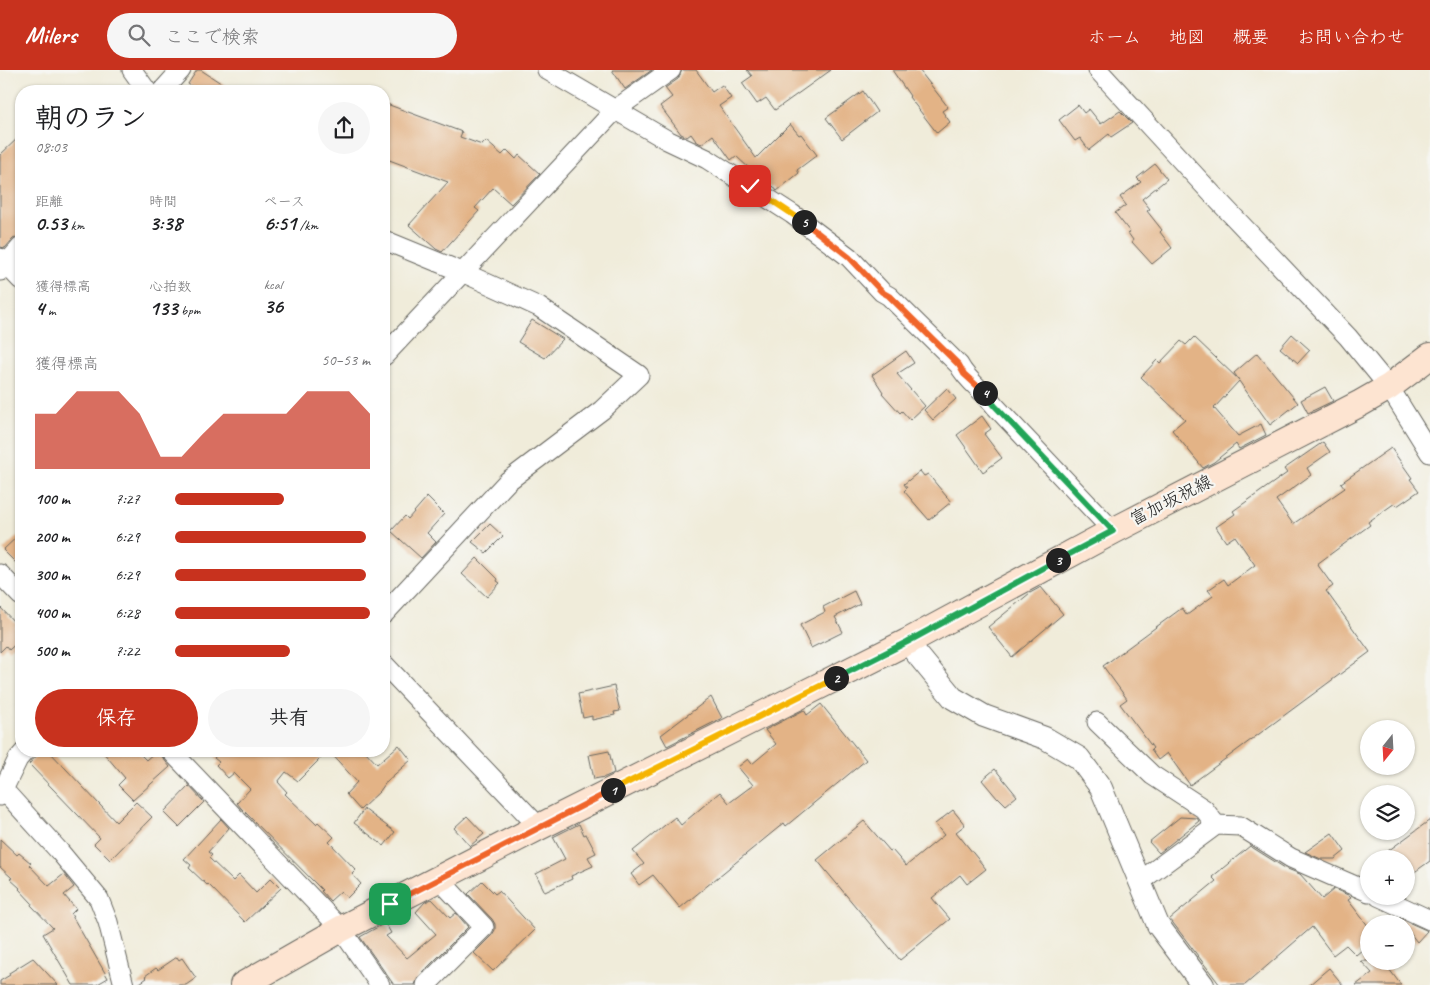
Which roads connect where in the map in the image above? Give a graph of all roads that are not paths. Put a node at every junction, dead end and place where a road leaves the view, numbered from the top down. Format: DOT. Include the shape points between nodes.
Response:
graph roads {
  1 [pos="132,70"];
  2 [pos="181,70"];
  3 [pos="547,70"];
  4 [pos="671,70"];
  5 [pos="1098,70"];
  6 [pos="143,85"];
  7 [pos="167,85"];
  8 [pos="616,109"];
  9 [pos="390,242"];
  10 [pos="15,252"];
  11 [pos="2,264"];
  12 [pos="462,272"];
  13 [pos="15,275"];
  14 [pos="390,350"];
  15 [pos="1430,356"];
  16 [pos="1389,387"];
  17 [pos="1430,453"];
  18 [pos="1113,531"];
  19 [pos="0,574"];
  20 [pos="15,590"];
  21 [pos="390,608"];
  22 [pos="907,642"];
  23 [pos="390,670"];
  24 [pos="1097,722"];
  25 [pos="20,757"];
  26 [pos="177,757"];
  27 [pos="1,790"];
  28 [pos="1216,825"];
  29 [pos="539,827"];
  30 [pos="439,879"];
  31 [pos="1139,882"];
  32 [pos="1360,888"];
  33 [pos="1398,905"];
  34 [pos="1430,920"];
  35 [pos="341,929"];
  36 [pos="124,985"];
  37 [pos="243,985"];
  38 [pos="380,985"];
  39 [pos="426,985"];
  40 [pos="1203,985"];
  1 -- 6 [label="street"];
  2 -- 7 [label="street"];
  3 -- 8 [label="street"];
  4 -- 8 [label="street"];
  5 -- 16 [label="street" via="1348,337"];
  8 -- 12 [label="street"];
  8 -- 18 [label="street" via="706,159 769,199 849,257 959,365"];
  9 -- 12 [label="street"];
  10 -- 11 [label="street"];
  11 -- 13 [label="street"];
  12 -- 14 [label="street"];
  12 -- 21 [label="street" via="538,307 639,375 602,410 508,481"];
  15 -- 16 [label="main road, 富加坂祝線"];
  16 -- 17 [label="street"];
  16 -- 18 [label="main road, 富加坂祝線"];
  18 -- 22 [label="main road, 富加坂祝線"];
  19 -- 20 [label="street"];
  22 -- 29 [label="main road, 富加坂祝線"];
  22 -- 31 [label="street" via="953,698 984,716 1045,738 1079,758 1101,788"];
  23 -- 29 [label="street"];
  24 -- 28 [label="street" via="1152,775 1204,809"];
  25 -- 27 [label="street"];
  26 -- 35 [label="street"];
  27 -- 36 [label="street" via="99,899"];
  28 -- 31 [label="street"];
  28 -- 32 [label="street" via="1240,826 1291,858"];
  29 -- 30 [label="main road, 富加坂祝線"];
  30 -- 35 [label="main road, 富加坂祝線"];
  30 -- 39 [label="street" via="484,926"];
  31 -- 40 [label="street" via="1158,925"];
  33 -- 34 [label="street"];
  35 -- 37 [label="main road, 富加坂祝線"];
  35 -- 38 [label="street"];
}
